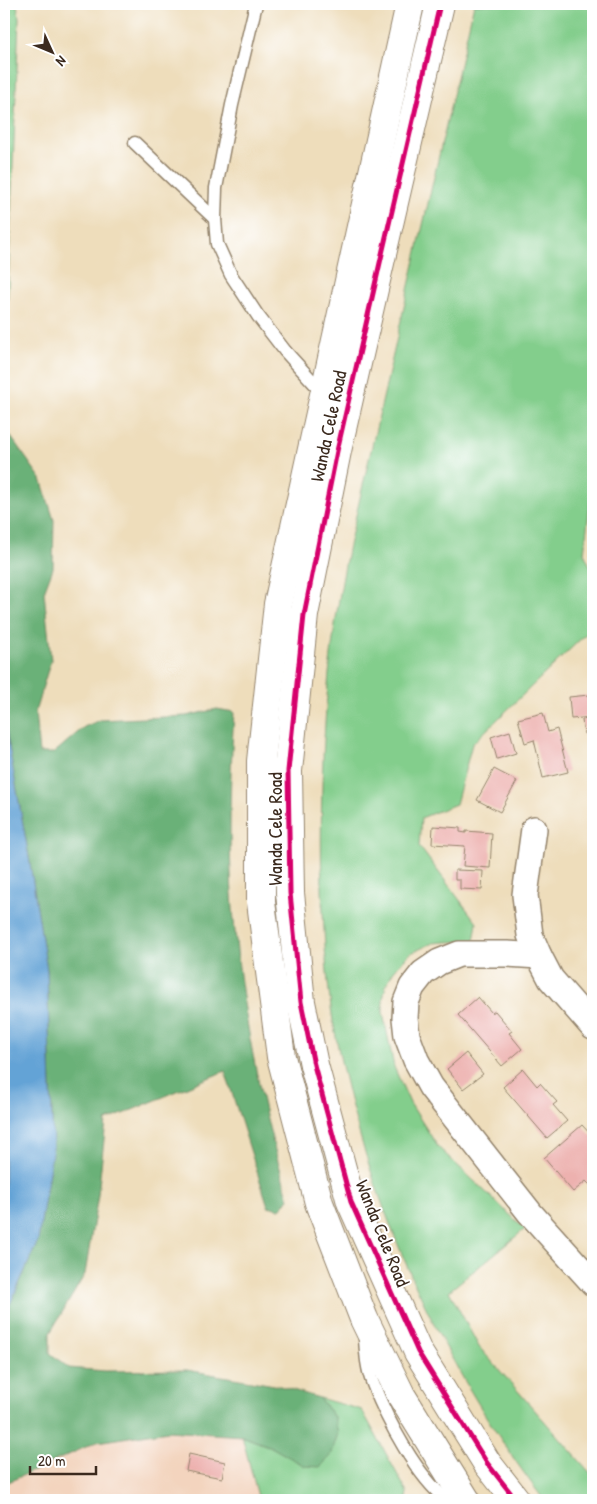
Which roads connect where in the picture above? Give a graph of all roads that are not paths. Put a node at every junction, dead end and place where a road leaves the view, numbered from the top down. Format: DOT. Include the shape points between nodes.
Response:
graph roads {
  1 [pos="256,4"];
  2 [pos="410,4"];
  3 [pos="440,4"];
  4 [pos="134,144"];
  5 [pos="215,219"];
  6 [pos="324,394"];
  7 [pos="534,829"];
  8 [pos="539,956"];
  9 [pos="593,1028"];
  10 [pos="593,1283"];
  11 [pos="364,1319"];
  12 [pos="447,1500"];
  13 [pos="466,1500"];
  14 [pos="516,1500"];
  1 -- 5 [label="lane" via="216,188"];
  2 -- 6 [label="street, Wanda Cele Road"];
  3 -- 14 [label="street, Wanda Cele Road" via="346,414 304,616 288,771 290,893 301,1002 314,1065 351,1202 418,1352 487,1463"];
  4 -- 5 [label="lane"];
  5 -- 6 [label="lane" via="217,244 231,275 258,316"];
  6 -- 11 [label="street, Wanda Cele Road" via="278,604 261,762 261,902 281,1057 318,1204"];
  7 -- 8 [label="street" via="524,895 530,935"];
  8 -- 9 [label="street" via="551,979"];
  8 -- 10 [label="street" via="459,954 439,962 423,973 412,987 404,1018 416,1060 431,1087 530,1213"];
  11 -- 12 [label="lane" via="372,1383 394,1430 425,1478"];
  11 -- 13 [label="street, Wanda Cele Road" via="401,1395"];
}
